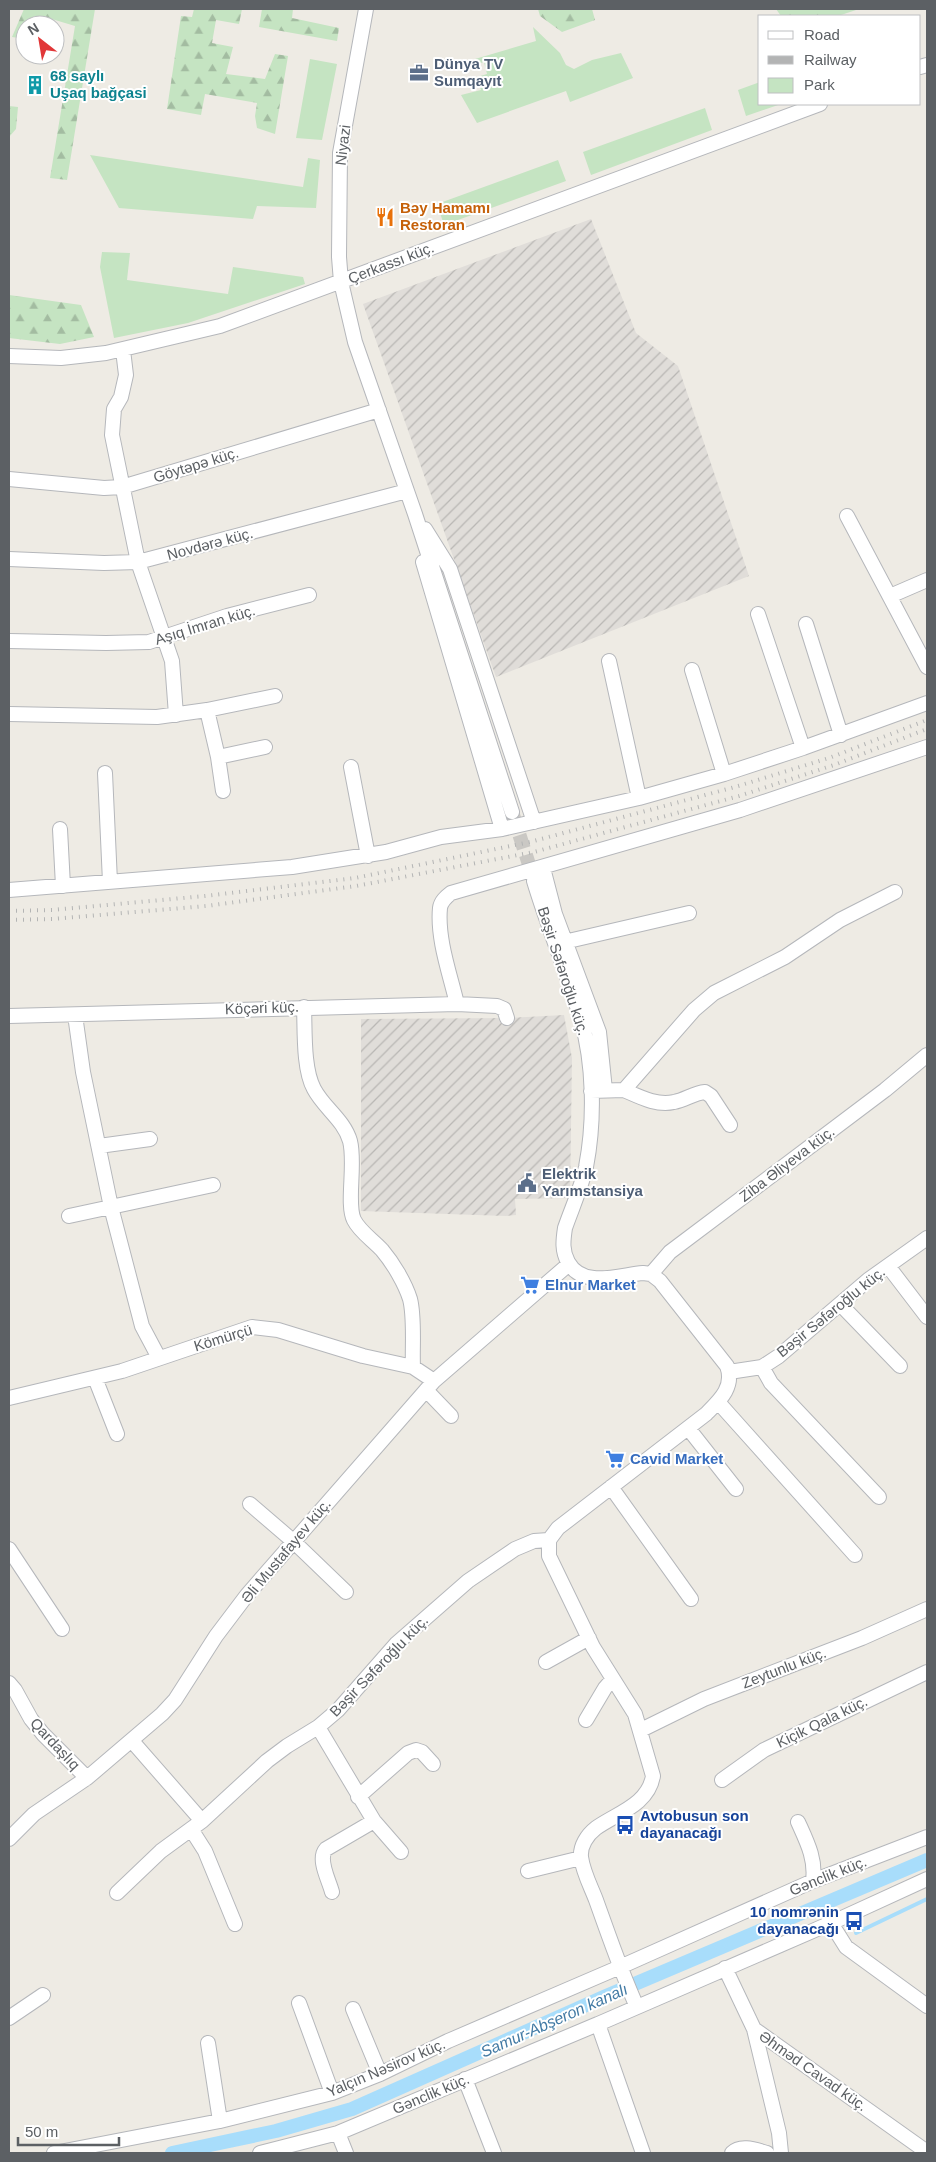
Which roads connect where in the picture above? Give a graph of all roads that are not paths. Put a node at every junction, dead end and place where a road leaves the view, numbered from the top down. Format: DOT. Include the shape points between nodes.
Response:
graph roads {
  1 [pos="366,9"];
  2 [pos="817,105"];
  3 [pos="341,282"];
  4 [pos="124,350"];
  5 [pos="9,356"];
  6 [pos="379,410"];
  7 [pos="9,479"];
  8 [pos="122,487"];
  9 [pos="407,491"];
  10 [pos="415,514"];
  11 [pos="847,516"];
  12 [pos="9,559"];
  13 [pos="138,562"];
  14 [pos="927,580"];
  15 [pos="309,595"];
  16 [pos="890,596"];
  17 [pos="758,614"];
  18 [pos="806,624"];
  19 [pos="165,638"];
  20 [pos="9,641"];
  21 [pos="609,661"];
  22 [pos="927,667"];
  23 [pos="692,670"];
  24 [pos="275,696"];
  25 [pos="927,703"];
  26 [pos="207,710"];
  27 [pos="9,714"];
  28 [pos="176,715"];
  29 [pos="841,736"];
  30 [pos="265,747"];
  31 [pos="803,748"];
  32 [pos="927,748"];
  33 [pos="218,757"];
  34 [pos="351,767"];
  35 [pos="105,773"];
  36 [pos="724,774"];
  37 [pos="223,791"];
  38 [pos="639,798"];
  39 [pos="512,812"];
  40 [pos="534,822"];
  41 [pos="60,829"];
  42 [pos="502,829"];
  43 [pos="368,856"];
  44 [pos="543,868"];
  45 [pos="534,881"];
  46 [pos="110,882"];
  47 [pos="63,886"];
  48 [pos="9,890"];
  49 [pos="895,892"];
  50 [pos="689,913"];
  51 [pos="564,942"];
  52 [pos="456,1004"];
  53 [pos="304,1007"];
  54 [pos="75,1015"];
  55 [pos="9,1016"];
  56 [pos="507,1018"];
  57 [pos="927,1056"];
  58 [pos="624,1090"];
  59 [pos="598,1091"];
  60 [pos="730,1125"];
  61 [pos="150,1140"];
  62 [pos="99,1146"];
  63 [pos="213,1185"];
  64 [pos="111,1207"];
  65 [pos="69,1216"];
  66 [pos="927,1238"];
  67 [pos="569,1264"];
  68 [pos="888,1266"];
  69 [pos="651,1274"];
  70 [pos="840,1305"];
  71 [pos="927,1317"];
  72 [pos="159,1358"];
  73 [pos="900,1366"];
  74 [pos="762,1367"];
  75 [pos="413,1368"];
  76 [pos="729,1372"];
  77 [pos="95,1378"];
  78 [pos="430,1385"];
  79 [pos="9,1398"];
  80 [pos="718,1402"];
  81 [pos="451,1416"];
  82 [pos="688,1428"];
  83 [pos="116,1434"];
  84 [pos="611,1487"];
  85 [pos="736,1489"];
  86 [pos="879,1497"];
  87 [pos="250,1504"];
  88 [pos="549,1540"];
  89 [pos="293,1541"];
  90 [pos="9,1549"];
  91 [pos="855,1555"];
  92 [pos="346,1592"];
  93 [pos="691,1599"];
  94 [pos="927,1609"];
  95 [pos="62,1629"];
  96 [pos="589,1638"];
  97 [pos="546,1662"];
  98 [pos="927,1672"];
  99 [pos="612,1680"];
  100 [pos="9,1683"];
  101 [pos="586,1720"];
  102 [pos="318,1727"];
  103 [pos="641,1730"];
  104 [pos="132,1740"];
  105 [pos="434,1764"];
  106 [pos="87,1778"];
  107 [pos="722,1780"];
  108 [pos="358,1796"];
  109 [pos="374,1821"];
  110 [pos="798,1822"];
  111 [pos="196,1825"];
  112 [pos="927,1836"];
  113 [pos="9,1839"];
  114 [pos="401,1852"];
  115 [pos="581,1858"];
  116 [pos="528,1872"];
  117 [pos="927,1879"];
  118 [pos="813,1881"];
  119 [pos="332,1892"];
  120 [pos="117,1893"];
  121 [pos="831,1923"];
  122 [pos="236,1924"];
  123 [pos="725,1968"];
  124 [pos="621,1971"];
  125 [pos="44,1995"];
  126 [pos="634,2001"];
  127 [pos="299,2003"];
  128 [pos="927,2006"];
  129 [pos="353,2009"];
  130 [pos="9,2018"];
  131 [pos="598,2024"];
  132 [pos="754,2029"];
  133 [pos="208,2043"];
  134 [pos="380,2074"];
  135 [pos="465,2078"];
  136 [pos="332,2093"];
  137 [pos="220,2121"];
  138 [pos="338,2133"];
  139 [pos="927,2152"];
  140 [pos="54,2153"];
  141 [pos="260,2153"];
  142 [pos="346,2153"];
  143 [pos="494,2153"];
  144 [pos="643,2153"];
  145 [pos="732,2153"];
  146 [pos="767,2153"];
  147 [pos="781,2153"];
  1 -- 3 [label="street, Niyazi" via="340,153"];
  2 -- 3 [label="street, Çerkassı küç."];
  3 -- 4 [label="street, Çerkassı küç." via="220,326"];
  3 -- 6 [label="street, Niyazi" via="350,324"];
  4 -- 5 [label="street, Çerkassı küç." via="61,358"];
  4 -- 8 [label="street" via="124,388 112,418"];
  6 -- 8 [label="street, Göytəpə küç."];
  6 -- 9 [label="street, Niyazi"];
  7 -- 8 [label="street, Göytəpə küç."];
  8 -- 13 [label="street"];
  9 -- 10 [label="street, Niyazi"];
  9 -- 13 [label="street, Novdərə küç."];
  10 -- 39 [label="street"];
  10 -- 40 [label="street" via="450,569"];
  10 -- 42 [label="street" via="426,576"];
  11 -- 16 [label="street"];
  12 -- 13 [label="street, Novdərə küç."];
  13 -- 19 [label="street"];
  14 -- 16 [label="street"];
  15 -- 19 [label="street, Aşıq İmran küç." via="227,616"];
  16 -- 22 [label="street"];
  17 -- 31 [label="street"];
  18 -- 29 [label="street"];
  19 -- 20 [label="street, Aşıq İmran küç." via="106,644"];
  19 -- 28 [label="street" via="172,661"];
  21 -- 38 [label="street"];
  23 -- 36 [label="street"];
  24 -- 26 [label="street"];
  25 -- 29 [label="street"];
  26 -- 28 [label="street"];
  26 -- 33 [label="street"];
  27 -- 28 [label="street"];
  29 -- 31 [label="street"];
  30 -- 33 [label="street"];
  31 -- 36 [label="street"];
  32 -- 44 [label="street" via="740,810"];
  33 -- 37 [label="street"];
  34 -- 43 [label="street"];
  35 -- 46 [label="street"];
  36 -- 38 [label="street"];
  38 -- 40 [label="street"];
  40 -- 42 [label="street"];
  41 -- 47 [label="street"];
  42 -- 43 [label="street" via="441,837"];
  43 -- 46 [label="street" via="292,867"];
  44 -- 51 [label="street"];
  44 -- 52 [label="street" via="460,889 444,899 440,907 442,932"];
  45 -- 59 [label="street, Bəşir Səfəroğlu küç." via="581,1020"];
  46 -- 47 [label="street"];
  47 -- 48 [label="street"];
  49 -- 58 [label="street" via="840,920 786,957 714,993 694,1010"];
  50 -- 51 [label="street"];
  51 -- 59 [label="street" via="599,1032 603,1060"];
  52 -- 53 [label="street, Köçəri küç."];
  52 -- 56 [label="street, Köçəri küç." via="497,1006 504,1009"];
  53 -- 54 [label="street, Köçəri küç."];
  53 -- 75 [label="street" via="309,1077 314,1090 347,1132 350,1142 353,1162 351,1213 354,1222 392,1264 410,1299"];
  54 -- 55 [label="street, Köçəri küç."];
  54 -- 62 [label="street"];
  57 -- 69 [label="street, Ziba Əliyeva küç." via="670,1252"];
  58 -- 59 [label="street"];
  58 -- 60 [label="street" via="655,1102 674,1102 705,1092"];
  59 -- 67 [label="street, Bəşir Səfəroğlu küç." via="586,1166 563,1238"];
  61 -- 62 [label="street"];
  62 -- 64 [label="street"];
  63 -- 64 [label="street"];
  64 -- 65 [label="street"];
  64 -- 72 [label="street" via="142,1326"];
  66 -- 68 [label="street, Bəşir Səfəroğlu küç."];
  67 -- 69 [label="street" via="580,1275 590,1278"];
  67 -- 78 [label="street, Əli Mustafayev küç."];
  68 -- 70 [label="street, Bəşir Səfəroğlu küç."];
  68 -- 71 [label="street"];
  69 -- 76 [label="street" via="660,1281"];
  70 -- 73 [label="street"];
  70 -- 74 [label="street, Bəşir Səfəroğlu küç."];
  72 -- 75 [label="street, Kömürçü" via="252,1327 278,1330"];
  72 -- 77 [label="street, Kömürçü"];
  74 -- 76 [label="street, Bəşir Səfəroğlu küç."];
  74 -- 86 [label="street" via="772,1383"];
  75 -- 78 [label="street, Kömürçü"];
  76 -- 80 [label="street" via="728,1386"];
  77 -- 79 [label="street, Kömürçü"];
  77 -- 83 [label="street"];
  78 -- 81 [label="street, Kömürçü"];
  78 -- 89 [label="street, Əli Mustafayev küç."];
  80 -- 82 [label="street"];
  80 -- 91 [label="street"];
  82 -- 84 [label="street"];
  82 -- 85 [label="street"];
  84 -- 88 [label="street" via="558,1528"];
  84 -- 93 [label="street"];
  87 -- 89 [label="street"];
  88 -- 96 [label="street" via="549,1556"];
  88 -- 102 [label="street, Bəşir Səfəroğlu küç." via="534,1541 515,1549 468,1581 396,1644 338,1710"];
  89 -- 92 [label="street"];
  89 -- 104 [label="street, Əli Mustafayev küç." via="216,1636 175,1700"];
  90 -- 95 [label="street"];
  94 -- 103 [label="street, Zeytunlu küç." via="862,1638 704,1699"];
  96 -- 97 [label="street"];
  96 -- 99 [label="street"];
  98 -- 107 [label="street, Kiçik Qala küç." via="764,1750"];
  99 -- 101 [label="street"];
  99 -- 103 [label="street" via="635,1714"];
  100 -- 106 [label="street, Qardaşlıq" via="43,1734"];
  102 -- 108 [label="street"];
  102 -- 111 [label="street, Bəşir Səfəroğlu küç." via="268,1761"];
  103 -- 115 [label="street" via="653,1776 651,1786 646,1795 590,1834 583,1843"];
  104 -- 106 [label="street, Əli Mustafayev küç."];
  104 -- 111 [label="street"];
  105 -- 108 [label="street" via="422,1752 408,1753"];
  106 -- 113 [label="street, Əli Mustafayev küç." via="34,1814"];
  108 -- 109 [label="street"];
  109 -- 114 [label="street"];
  109 -- 119 [label="street" via="323,1853 322,1860"];
  110 -- 118 [label="street" via="812,1853"];
  111 -- 120 [label="street, Bəşir Səfəroğlu küç." via="161,1851"];
  111 -- 122 [label="street"];
  112 -- 118 [label="street, Gənclik küç."];
  115 -- 116 [label="street"];
  115 -- 124 [label="street"];
  117 -- 121 [label="street"];
  118 -- 124 [label="street, Gənclik küç."];
  121 -- 123 [label="street"];
  121 -- 128 [label="street" via="846,1947"];
  123 -- 126 [label="street"];
  123 -- 132 [label="street, Əhməd Cavad küç."];
  124 -- 126 [label="street"];
  124 -- 134 [label="street, Yalçın Nəsirov küç." via="458,2037"];
  125 -- 130 [label="street"];
  126 -- 131 [label="street, Gənclik küç."];
  127 -- 136 [label="street"];
  129 -- 134 [label="street"];
  131 -- 135 [label="street, Gənclik küç."];
  131 -- 144 [label="street"];
  132 -- 139 [label="street, Əhməd Cavad küç."];
  132 -- 147 [label="street"];
  133 -- 137 [label="street"];
  134 -- 136 [label="street, Yalçın Nəsirov küç."];
  135 -- 138 [label="street, Gənclik küç."];
  135 -- 143 [label="street"];
  136 -- 137 [label="street, Yalçın Nəsirov küç."];
  137 -- 140 [label="street, Yalçın Nəsirov küç."];
  138 -- 141 [label="street, Gənclik küç."];
  138 -- 142 [label="street"];
  145 -- 146 [label="street" via="741,2148"];
}
